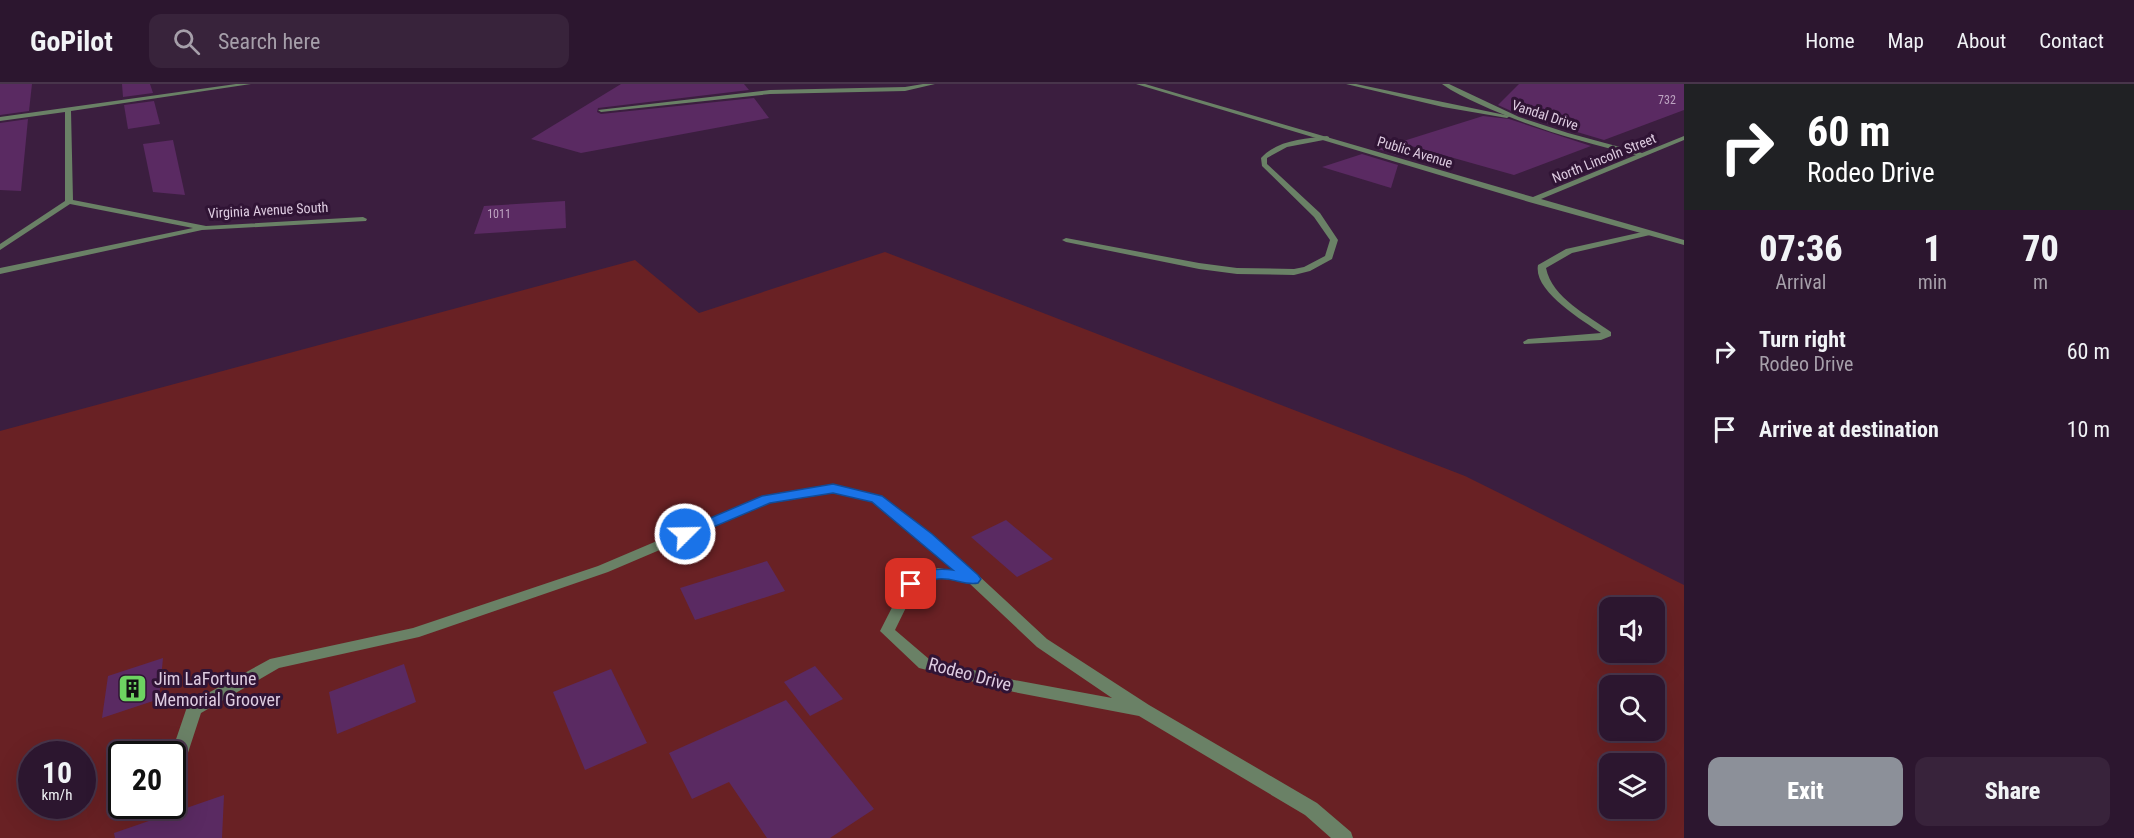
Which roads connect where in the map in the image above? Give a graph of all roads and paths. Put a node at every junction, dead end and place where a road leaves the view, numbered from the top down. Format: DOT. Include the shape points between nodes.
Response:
graph roads {
  1 [pos="248,84"];
  2 [pos="770,84"];
  3 [pos="932,84"];
  4 [pos="1139,84"];
  5 [pos="1349,84"];
  6 [pos="1445,84"];
  7 [pos="213,86"];
  8 [pos="770,92"];
  9 [pos="68,110"];
  10 [pos="601,110"];
  11 [pos="1507,116"];
  12 [pos="0,119"];
  13 [pos="1327,138"];
  14 [pos="1684,138"];
  15 [pos="1643,155"];
  16 [pos="1532,200"];
  17 [pos="69,202"];
  18 [pos="363,219"];
  19 [pos="206,228"];
  20 [pos="1647,233"];
  21 [pos="1066,240"];
  22 [pos="1684,243"];
  23 [pos="0,248"];
  24 [pos="0,271"];
  25 [pos="1528,342"];
  26 [pos="973,579"];
  27 [pos="1143,710"];
  28 [pos="184,741"];
  29 [pos="1344,838"];
  1 -- 7 [label="street"];
  2 -- 8 [label="street"];
  3 -- 8 [label="street" via="880,91"];
  4 -- 13 [label="street, Public Avenue"];
  5 -- 11 [label="street"];
  6 -- 11 [label="street, Vandal Drive"];
  7 -- 9 [label="street"];
  8 -- 10 [label="street"];
  9 -- 12 [label="street"];
  9 -- 17 [label="street"];
  11 -- 15 [label="street, Vandal Drive"];
  13 -- 16 [label="street, Public Avenue"];
  13 -- 21 [label="street" via="1294,143 1263,158 1264,165 1317,215 1334,240 1329,257 1307,269 1268,273 1228,270"];
  14 -- 15 [label="street, North Lincoln Street"];
  15 -- 16 [label="street, North Lincoln Street"];
  16 -- 20 [label="street, Public Avenue"];
  17 -- 19 [label="street, Virginia Avenue South"];
  17 -- 23 [label="street"];
  18 -- 19 [label="street, Virginia Avenue South"];
  19 -- 24 [label="street"];
  20 -- 22 [label="street, Public Avenue"];
  20 -- 25 [label="street" via="1569,251 1542,267 1541,275 1548,287 1608,334"];
  26 -- 27 [label="street, Rodeo Drive" via="1042,643"];
  26 -- 27 [label="street, Rodeo Drive" via="938,573 911,584 887,631 924,664 1014,686"];
  26 -- 28 [label="street" via="877,499 833,489 767,499 603,569 414,633 275,663 194,709"];
  27 -- 29 [label="street, Rodeo Drive" via="1311,809"];
}
